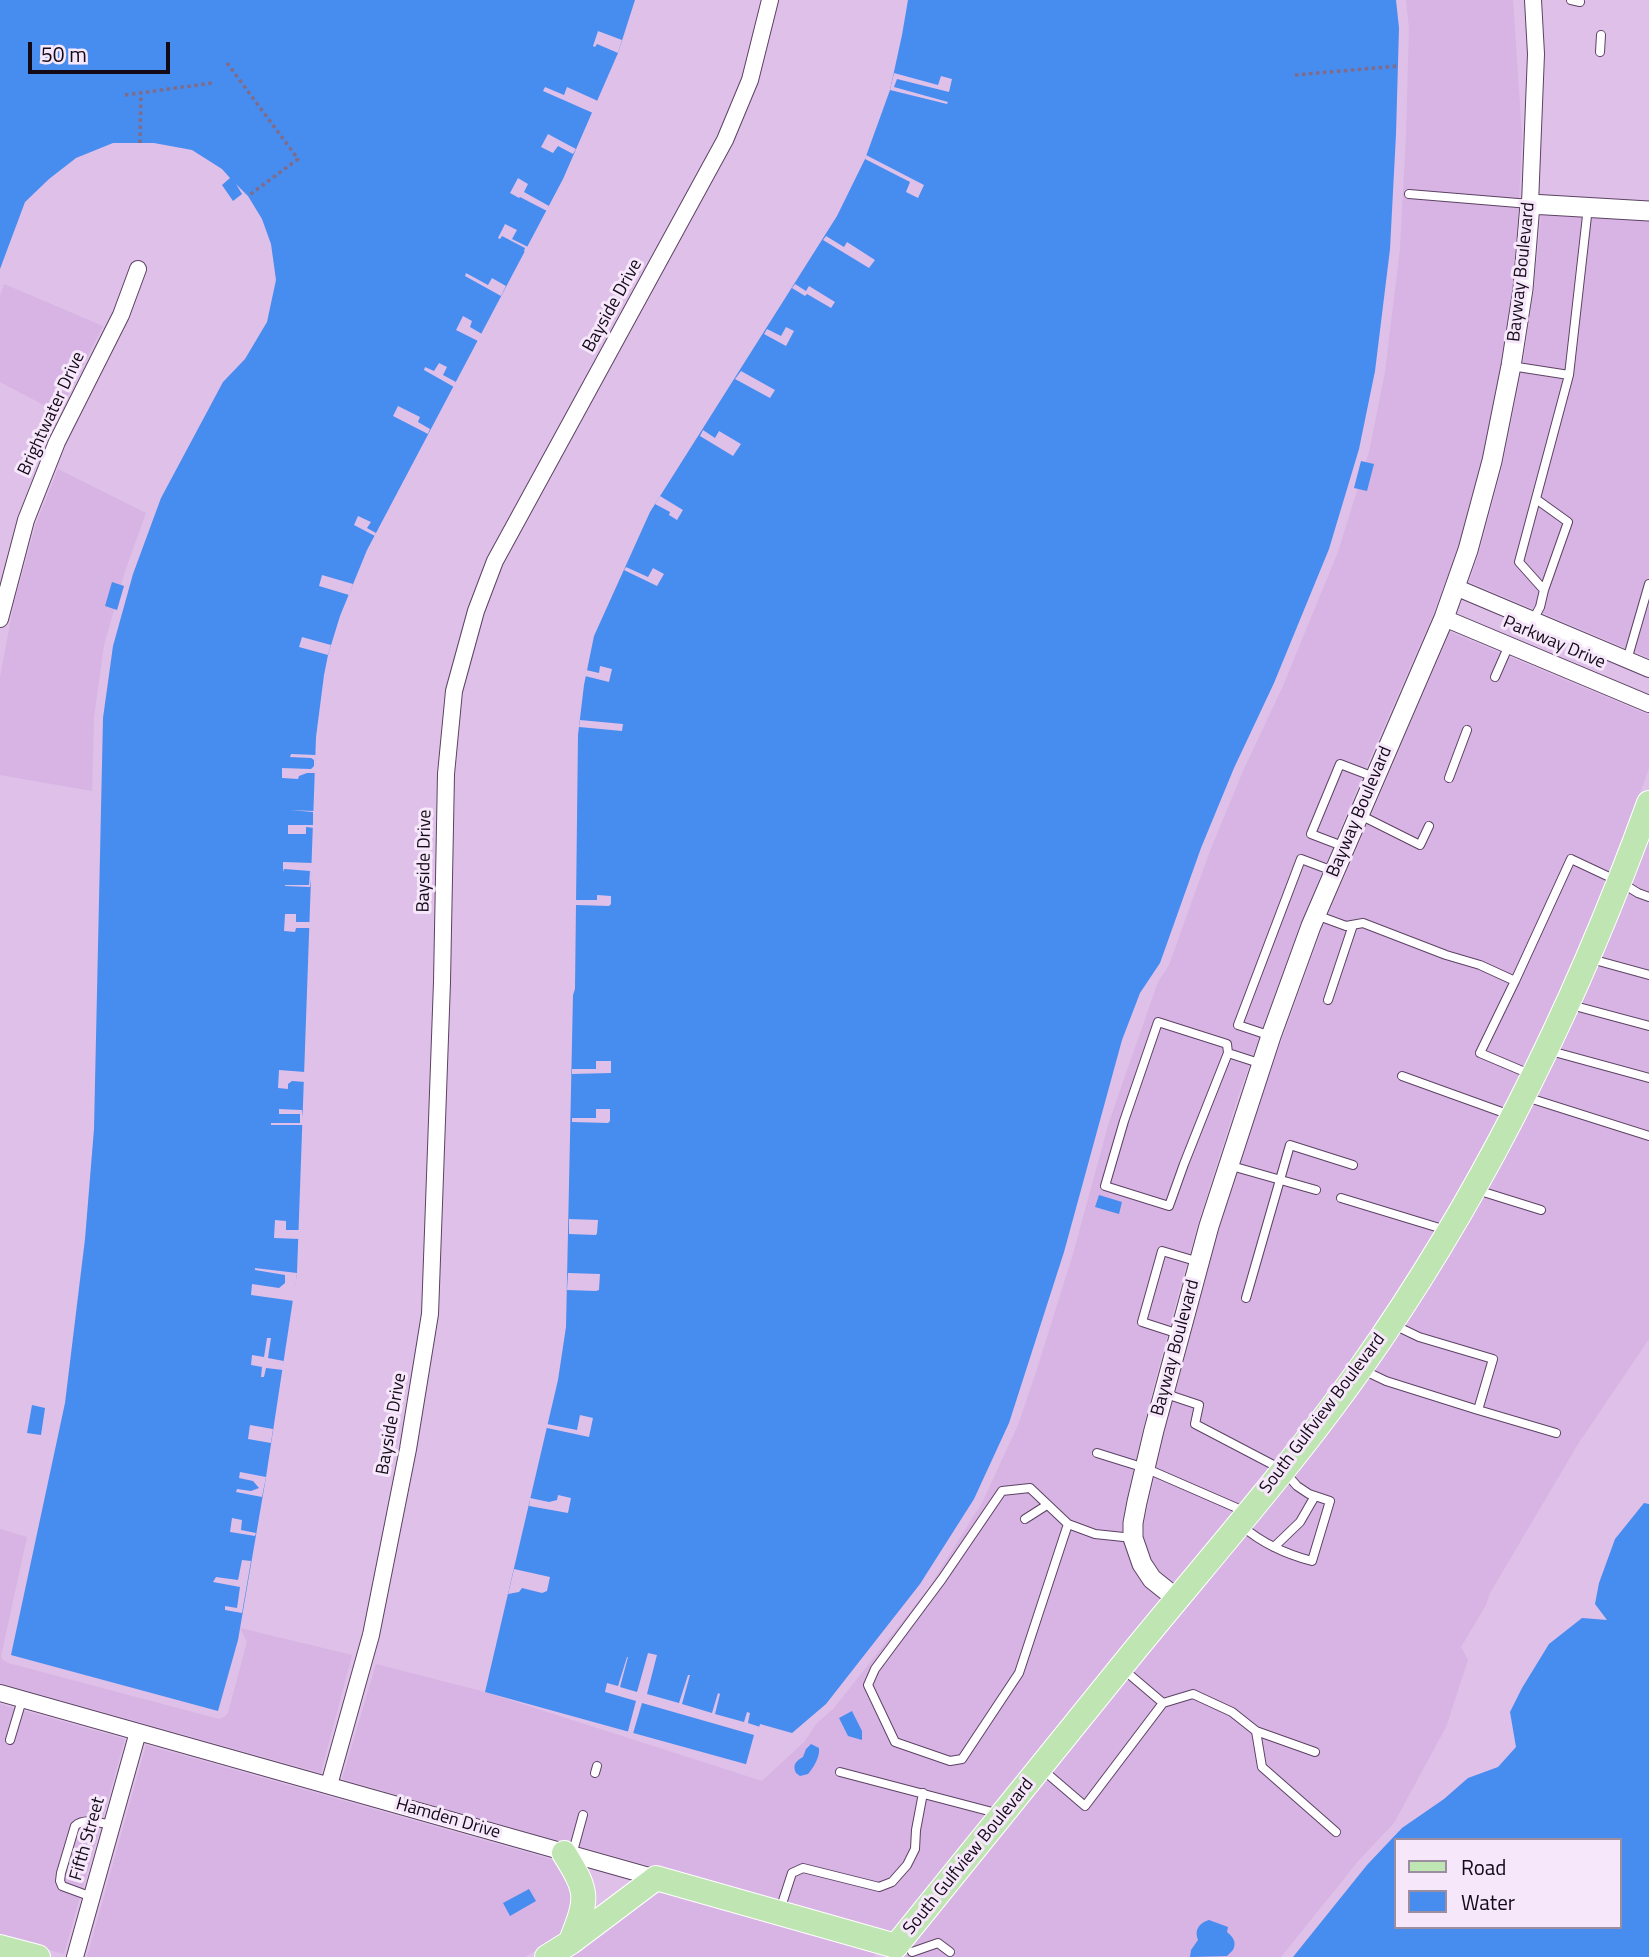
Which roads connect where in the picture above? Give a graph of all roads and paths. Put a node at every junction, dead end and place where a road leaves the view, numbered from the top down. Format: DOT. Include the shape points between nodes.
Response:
graph roads {
  1 [pos="770,0"];
  2 [pos="1533,0"];
  3 [pos="1601,36"];
  4 [pos="1600,52"];
  5 [pos="227,63"];
  6 [pos="1398,66"];
  7 [pos="1295,75"];
  8 [pos="212,83"];
  9 [pos="141,93"];
  10 [pos="125,95"];
  11 [pos="139,143"];
  12 [pos="1409,194"];
  13 [pos="248,196"];
  14 [pos="1530,204"];
  15 [pos="1588,207"];
  16 [pos="1649,211"];
  17 [pos="138,269"];
  18 [pos="1511,366"];
  19 [pos="1569,375"];
  20 [pos="1536,499"];
  21 [pos="1649,584"];
  22 [pos="1455,587"];
  23 [pos="1544,590"];
  24 [pos="1444,618"];
  25 [pos="0,619"];
  26 [pos="1533,620"];
  27 [pos="1508,645"];
  28 [pos="1627,660"];
  29 [pos="1649,669"];
  30 [pos="1495,677"];
  31 [pos="1649,705"];
  32 [pos="1467,730"];
  33 [pos="1374,777"];
  34 [pos="1449,778"];
  35 [pos="1649,803"];
  36 [pos="1359,814"];
  37 [pos="1429,826"];
  38 [pos="1345,847"];
  39 [pos="1334,872"];
  40 [pos="1620,882"];
  41 [pos="1649,897"];
  42 [pos="1316,915"];
  43 [pos="1353,925"];
  44 [pos="1589,958"];
  45 [pos="1649,975"];
  46 [pos="1515,981"];
  47 [pos="1328,999"];
  48 [pos="1568,1004"];
  49 [pos="1649,1027"];
  50 [pos="1271,1036"];
  51 [pos="1546,1050"];
  52 [pos="1228,1053"];
  53 [pos="1262,1063"];
  54 [pos="1402,1076"];
  55 [pos="1649,1078"];
  56 [pos="1523,1096"];
  57 [pos="1649,1136"];
  58 [pos="1228,1165"];
  59 [pos="1353,1165"];
  60 [pos="1280,1180"];
  61 [pos="1474,1188"];
  62 [pos="1316,1191"];
  63 [pos="1341,1198"];
  64 [pos="1541,1210"];
  65 [pos="1449,1231"];
  66 [pos="1199,1262"];
  67 [pos="1246,1298"];
  68 [pos="1390,1324"];
  69 [pos="1179,1334"];
  70 [pos="1360,1368"];
  71 [pos="1163,1393"];
  72 [pos="1478,1410"];
  73 [pos="1556,1433"];
  74 [pos="1097,1452"];
  75 [pos="1145,1468"];
  76 [pos="1283,1470"];
  77 [pos="1315,1496"];
  78 [pos="1047,1505"];
  79 [pos="1025,1519"];
  80 [pos="1244,1519"];
  81 [pos="1068,1524"];
  82 [pos="1133,1538"];
  83 [pos="1274,1548"];
  84 [pos="1177,1599"];
  85 [pos="1121,1667"];
  86 [pos="0,1693"];
  87 [pos="22,1700"];
  88 [pos="1163,1703"];
  89 [pos="1256,1731"];
  90 [pos="138,1732"];
  91 [pos="10,1740"];
  92 [pos="1315,1752"];
  93 [pos="1040,1768"];
  94 [pos="840,1772"];
  95 [pos="329,1785"];
  96 [pos="923,1793"];
  97 [pos="1003,1814"];
  98 [pos="583,1815"];
  99 [pos="112,1825"];
  100 [pos="1336,1832"];
  101 [pos="568,1854"];
  102 [pos="656,1878"];
  103 [pos="92,1897"];
  104 [pos="779,1913"];
  105 [pos="0,1947"];
  106 [pos="561,1951"];
  107 [pos="950,1952"];
  108 [pos="903,1953"];
  109 [pos="38,1957"];
  110 [pos="75,1957"];
  1 -- 95 [label="street, Bayside Drive" via="750,79 725,140 495,561 454,691 446,774 430,1314 371,1635"];
  2 -- 14 [label="street, Bayway Boulevard" via="1536,54"];
  3 -- 4 [label="lane"];
  5 -- 13 [label="path" via="298,159"];
  6 -- 7 [label="path"];
  8 -- 9 [label="path"];
  9 -- 10 [label="path"];
  9 -- 11 [label="path"];
  12 -- 14 [label="lane"];
  14 -- 15 [label="street"];
  14 -- 18 [label="street, Bayway Boulevard"];
  15 -- 16 [label="street"];
  15 -- 19 [label="lane"];
  17 -- 25 [label="street, Brightwater Drive" via="121,315 48,464 26,520"];
  18 -- 19 [label="lane"];
  18 -- 22 [label="street, Bayway Boulevard" via="1492,461"];
  19 -- 20 [label="lane"];
  20 -- 23 [label="lane" via="1520,562"];
  20 -- 23 [label="lane" via="1568,522"];
  21 -- 28 [label="lane"];
  22 -- 24 [label="street, Bayway Boulevard"];
  22 -- 26 [label="street, Parkway Drive"];
  23 -- 26 [label="lane"];
  24 -- 27 [label="street, Parkway Drive"];
  24 -- 33 [label="street, Bayway Boulevard"];
  26 -- 28 [label="street, Parkway Drive"];
  27 -- 30 [label="lane"];
  27 -- 31 [label="street, Parkway Drive"];
  28 -- 29 [label="street, Parkway Drive"];
  32 -- 34 [label="lane"];
  33 -- 36 [label="street, Bayway Boulevard"];
  33 -- 38 [label="lane" via="1340,764 1311,834"];
  35 -- 40 [label="main road, South Gulfview Boulevard"];
  36 -- 37 [label="lane" via="1420,845"];
  36 -- 38 [label="street, Bayway Boulevard"];
  38 -- 39 [label="street, Bayway Boulevard"];
  39 -- 42 [label="street, Bayway Boulevard"];
  39 -- 50 [label="lane" via="1301,859 1238,1025"];
  40 -- 41 [label="lane"];
  40 -- 44 [label="main road, South Gulfview Boulevard"];
  40 -- 46 [label="lane" via="1570,859"];
  42 -- 43 [label="lane"];
  42 -- 50 [label="street, Bayway Boulevard"];
  43 -- 46 [label="lane" via="1363,923"];
  43 -- 47 [label="lane"];
  44 -- 45 [label="lane"];
  44 -- 48 [label="main road, South Gulfview Boulevard"];
  46 -- 56 [label="lane" via="1480,1053"];
  48 -- 49 [label="lane"];
  48 -- 51 [label="main road, South Gulfview Boulevard"];
  50 -- 53 [label="street, Bayway Boulevard"];
  51 -- 55 [label="lane"];
  51 -- 56 [label="main road, South Gulfview Boulevard"];
  52 -- 52 [label="lane" via="1227,1044 1158,1022 1105,1186 1169,1206"];
  52 -- 53 [label="lane"];
  53 -- 58 [label="street, Bayway Boulevard"];
  54 -- 56 [label="lane"];
  56 -- 57 [label="lane"];
  56 -- 61 [label="main road, South Gulfview Boulevard"];
  58 -- 60 [label="lane"];
  58 -- 66 [label="street, Bayway Boulevard"];
  59 -- 60 [label="lane" via="1290,1144"];
  60 -- 62 [label="lane"];
  60 -- 67 [label="lane"];
  61 -- 64 [label="lane"];
  61 -- 65 [label="main road, South Gulfview Boulevard"];
  63 -- 65 [label="lane"];
  65 -- 68 [label="main road, South Gulfview Boulevard"];
  66 -- 69 [label="street, Bayway Boulevard"];
  66 -- 69 [label="lane" via="1162,1251 1142,1322"];
  68 -- 70 [label="main road, South Gulfview Boulevard"];
  68 -- 72 [label="lane" via="1493,1359"];
  69 -- 71 [label="street, Bayway Boulevard"];
  70 -- 72 [label="lane" via="1386,1381"];
  70 -- 76 [label="main road, South Gulfview Boulevard"];
  71 -- 75 [label="street, Bayway Boulevard"];
  71 -- 76 [label="lane" via="1199,1405 1195,1424"];
  72 -- 73 [label="lane"];
  74 -- 75 [label="lane"];
  75 -- 80 [label="lane"];
  75 -- 82 [label="street, Bayway Boulevard"];
  76 -- 77 [label="lane" via="1297,1486"];
  76 -- 80 [label="main road, South Gulfview Boulevard"];
  77 -- 83 [label="lane" via="1300,1522"];
  77 -- 83 [label="lane" via="1331,1501 1312,1561"];
  78 -- 79 [label="lane"];
  78 -- 81 [label="lane"];
  78 -- 81 [label="lane" via="1030,1488 1002,1491 875,1668 868,1685 886,1714 895,1742 950,1761 962,1759 1019,1673"];
  80 -- 83 [label="lane" via="1256,1538"];
  80 -- 84 [label="main road, South Gulfview Boulevard"];
  81 -- 82 [label="lane" via="1095,1534"];
  82 -- 84 [label="street, Bayway Boulevard" via="1152,1579"];
  84 -- 85 [label="main road, South Gulfview Boulevard"];
  85 -- 88 [label="lane"];
  85 -- 93 [label="main road, South Gulfview Boulevard"];
  86 -- 87 [label="street, Hamden Drive"];
  87 -- 90 [label="street, Hamden Drive"];
  87 -- 91 [label="lane"];
  88 -- 89 [label="lane" via="1192,1694 1232,1712"];
  88 -- 93 [label="lane" via="1085,1806"];
  89 -- 92 [label="lane"];
  89 -- 100 [label="lane" via="1262,1767"];
  90 -- 95 [label="street, Hamden Drive"];
  90 -- 99 [label="street, Fifth Street"];
  93 -- 97 [label="main road, South Gulfview Boulevard"];
  94 -- 96 [label="lane"];
  95 -- 101 [label="street, Hamden Drive"];
  96 -- 97 [label="lane"];
  96 -- 104 [label="lane" via="915,1849 892,1882 879,1887 803,1868 792,1873"];
  97 -- 108 [label="main road, South Gulfview Boulevard"];
  98 -- 101 [label="lane"];
  99 -- 103 [label="street, Fifth Street"];
  99 -- 103 [label="lane" via="78,1823 61,1873 62,1886"];
  101 -- 102 [label="street, Hamden Drive"];
  101 -- 106 [label="main road" via="584,1895 583,1912"];
  102 -- 104 [label="main road, Hamden Drive"];
  102 -- 106 [label="main road"];
  103 -- 110 [label="street, Fifth Street"];
  104 -- 108 [label="main road, Hamden Drive"];
  105 -- 109 [label="main road"];
  107 -- 108 [label="lane" via="938,1943"];
}
